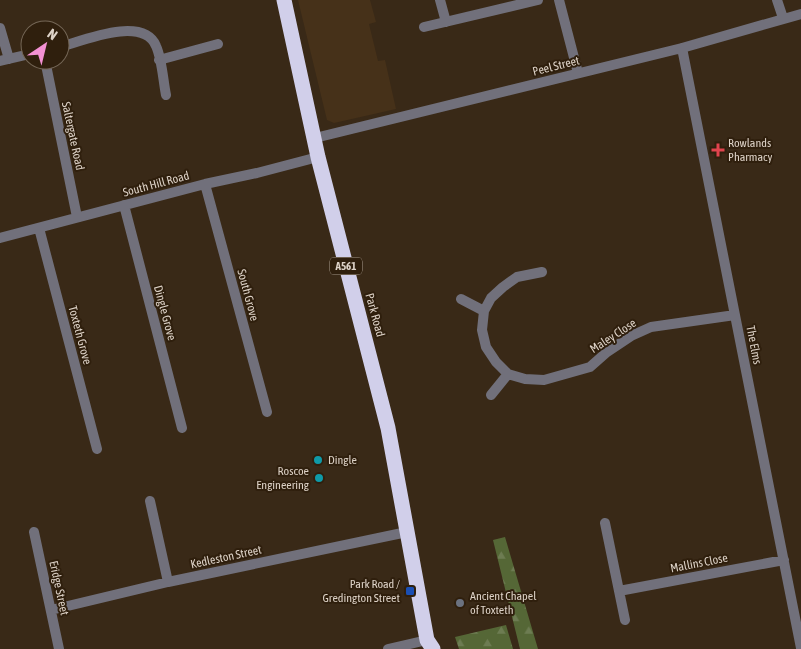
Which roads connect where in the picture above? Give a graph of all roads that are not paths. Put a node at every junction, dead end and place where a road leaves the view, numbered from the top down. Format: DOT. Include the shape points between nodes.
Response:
graph roads {
  1 [pos="284,0"];
  2 [pos="440,0"];
  3 [pos="538,0"];
  4 [pos="558,0"];
  5 [pos="778,0"];
  6 [pos="801,14"];
  7 [pos="783,18"];
  8 [pos="446,22"];
  9 [pos="0,28"];
  10 [pos="424,28"];
  11 [pos="70,44"];
  12 [pos="218,44"];
  13 [pos="682,48"];
  14 [pos="20,56"];
  15 [pos="4,60"];
  16 [pos="159,60"];
  17 [pos="47,70"];
  18 [pos="578,73"];
  19 [pos="166,95"];
  20 [pos="315,138"];
  21 [pos="318,156"];
  22 [pos="204,184"];
  23 [pos="124,205"];
  24 [pos="77,217"];
  25 [pos="39,228"];
  26 [pos="0,238"];
  27 [pos="542,272"];
  28 [pos="461,299"];
  29 [pos="484,311"];
  30 [pos="735,315"];
  31 [pos="508,374"];
  32 [pos="491,395"];
  33 [pos="267,412"];
  34 [pos="182,428"];
  35 [pos="97,449"];
  36 [pos="150,501"];
  37 [pos="605,523"];
  38 [pos="34,532"];
  39 [pos="407,532"];
  40 [pos="784,560"];
  41 [pos="168,582"];
  42 [pos="619,591"];
  43 [pos="51,610"];
  44 [pos="625,620"];
  45 [pos="428,646"];
  46 [pos="801,648"];
  47 [pos="59,649"];
  48 [pos="388,649"];
  1 -- 20 [label="highway, Park Road / A561"];
  2 -- 8 [label="street"];
  3 -- 8 [label="street"];
  4 -- 18 [label="street"];
  5 -- 7 [label="street"];
  6 -- 7 [label="street, Peel Street"];
  7 -- 13 [label="street, Peel Street"];
  8 -- 10 [label="street"];
  9 -- 15 [label="street"];
  11 -- 16 [label="street" via="119,30 132,30 156,44"];
  12 -- 16 [label="street"];
  13 -- 18 [label="street, Peel Street"];
  13 -- 30 [label="street, The Elms"];
  14 -- 15 [label="street"];
  16 -- 19 [label="street"];
  17 -- 24 [label="street, Saltergate Road"];
  18 -- 20 [label="street, Peel Street"];
  20 -- 21 [label="highway, Park Road / A561"];
  21 -- 22 [label="street, South Hill Road"];
  21 -- 39 [label="highway, Park Road / A561" via="388,428"];
  22 -- 23 [label="street, South Hill Road"];
  22 -- 33 [label="street, South Grove"];
  23 -- 24 [label="street, South Hill Road"];
  23 -- 34 [label="street, Dingle Grove"];
  24 -- 25 [label="street, South Hill Road"];
  25 -- 26 [label="street, South Hill Road"];
  25 -- 35 [label="street, Toxteth Grove"];
  27 -- 29 [label="street" via="517,277 491,298"];
  28 -- 29 [label="street"];
  29 -- 31 [label="street" via="482,330 486,347"];
  30 -- 31 [label="street, Maley Close" via="651,327 631,336 590,367 566,375 544,380"];
  30 -- 40 [label="street, The Elms"];
  31 -- 32 [label="street"];
  36 -- 41 [label="street"];
  37 -- 42 [label="street"];
  38 -- 43 [label="street, Eridge Street"];
  39 -- 41 [label="street, Kedleston Street"];
  39 -- 45 [label="highway, Park Road / A561"];
  40 -- 42 [label="street, Mallins Close"];
  40 -- 46 [label="street, The Elms"];
  41 -- 43 [label="street, Kedleston Street"];
  42 -- 44 [label="street"];
  43 -- 47 [label="street, Eridge Street"];
  45 -- 48 [label="street"];
}
